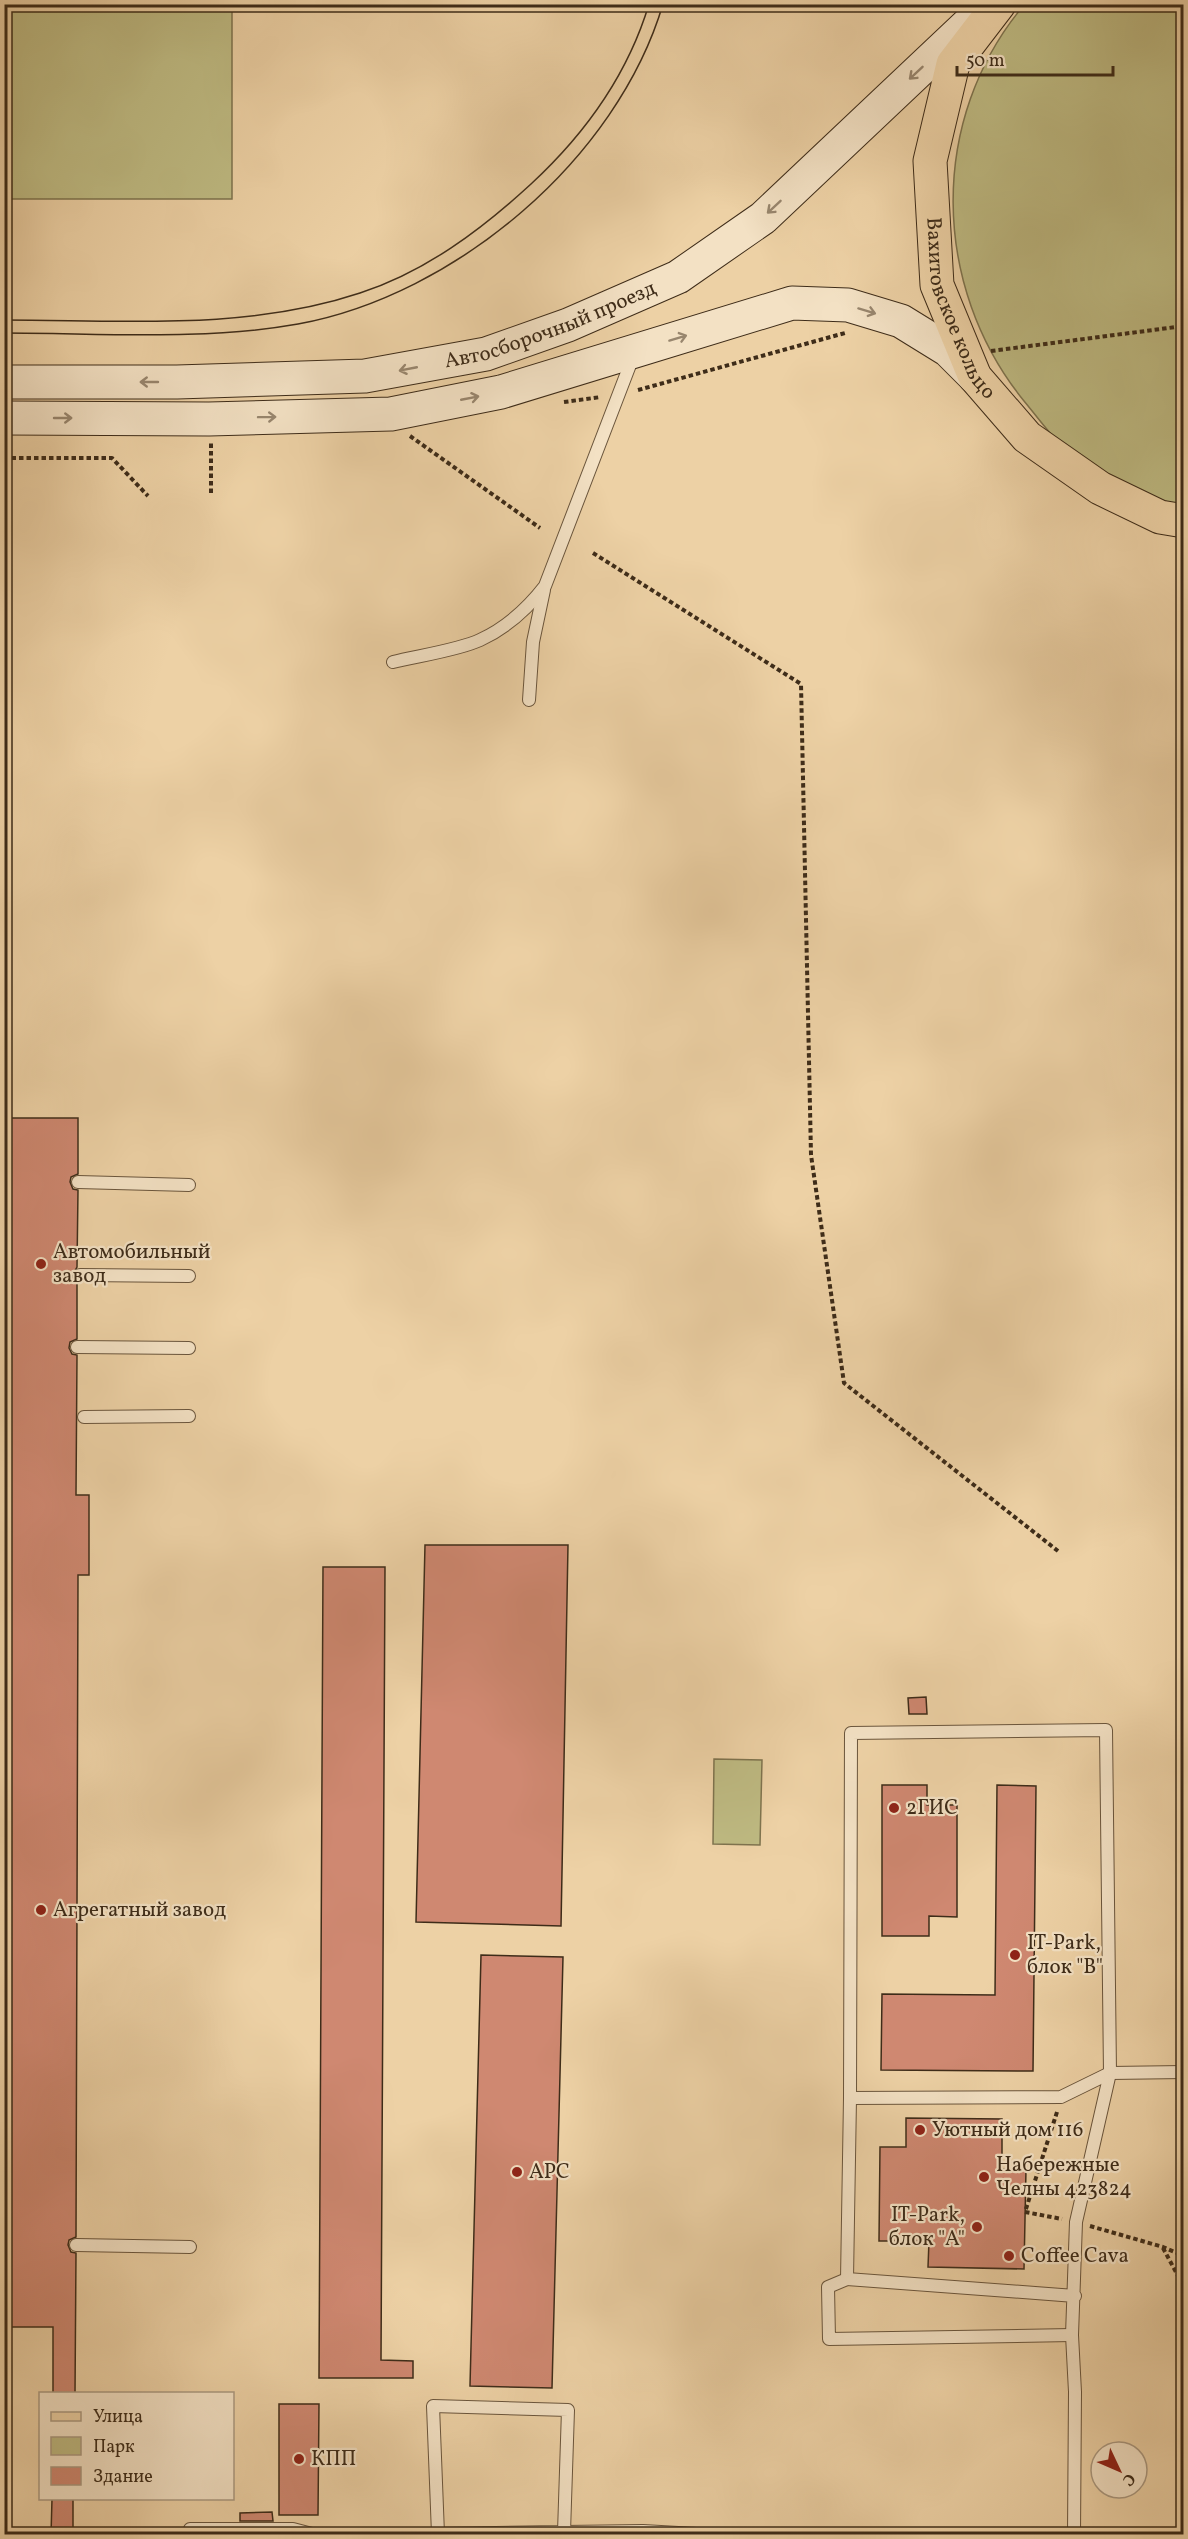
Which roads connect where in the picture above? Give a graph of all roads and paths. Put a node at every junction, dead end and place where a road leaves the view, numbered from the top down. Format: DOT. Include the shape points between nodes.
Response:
graph roads {
  1 [pos="989,4"];
  2 [pos="999,4"];
  3 [pos="1184,326"];
  4 [pos="846,333"];
  5 [pos="636,350"];
  6 [pos="970,366"];
  7 [pos="4,382"];
  8 [pos="619,396"];
  9 [pos="597,398"];
  10 [pos="4,418"];
  11 [pos="210,430"];
  12 [pos="405,432"];
  13 [pos="4,458"];
  14 [pos="211,493"];
  15 [pos="148,496"];
  16 [pos="1176,524"];
  17 [pos="540,528"];
  18 [pos="593,553"];
  19 [pos="545,586"];
  20 [pos="393,662"];
  21 [pos="529,700"];
  22 [pos="78,1182"];
  23 [pos="189,1185"];
  24 [pos="80,1275"];
  25 [pos="189,1276"];
  26 [pos="77,1347"];
  27 [pos="189,1348"];
  28 [pos="189,1416"];
  29 [pos="84,1417"];
  30 [pos="1058,1551"];
  31 [pos="1184,2072"];
  32 [pos="1110,2073"];
  33 [pos="1061,2097"];
  34 [pos="850,2098"];
  35 [pos="1076,2222"];
  36 [pos="76,2245"];
  37 [pos="190,2247"];
  38 [pos="1163,2247"];
  39 [pos="1184,2256"];
  40 [pos="847,2279"];
  41 [pos="1184,2287"];
  42 [pos="1075,2296"];
  43 [pos="1072,2335"];
  44 [pos="190,2529"];
  45 [pos="560,2533"];
  46 [pos="312,2535"];
  47 [pos="696,2535"];
  48 [pos="1074,2535"];
  1 -- 7 [label="street, Автосборочный проезд, one-way" via="763,218 678,277 568,325 486,354 365,376 207,382"];
  2 -- 6 [label="main road, Вахитовское кольцо" via="953,64 930,162 937,285"];
  3 -- 6 [label="path"];
  4 -- 8 [label="path"];
  5 -- 6 [label="street, Автосборочный проезд, one-way" via="792,303 848,305 901,321"];
  5 -- 8 [label="lane"];
  11 -- 5 [label="street, Автосборочный проезд, one-way" via="391,414 501,392"];
  6 -- 16 [label="main road, Вахитовское кольцо" via="1027,437 1100,488"];
  8 -- 9 [label="path"];
  8 -- 19 [label="lane"];
  10 -- 11 [label="street, Автосборочный проезд, one-way"];
  11 -- 14 [label="path"];
  12 -- 17 [label="path"];
  13 -- 15 [label="path" via="112,458"];
  18 -- 30 [label="path" via="801,684 811,1155 844,1383"];
  19 -- 20 [label="lane" via="508,623 479,640"];
  19 -- 21 [label="lane" via="533,642"];
  22 -- 23 [label="lane"];
  24 -- 25 [label="lane"];
  26 -- 27 [label="lane"];
  28 -- 29 [label="lane"];
  31 -- 32 [label="lane"];
  32 -- 33 [label="lane"];
  32 -- 34 [label="lane" via="1106,1730 851,1733"];
  32 -- 35 [label="lane"];
  33 -- 34 [label="lane"];
  33 -- 35 [label="path" via="1025,2212"];
  34 -- 40 [label="lane"];
  35 -- 38 [label="path"];
  35 -- 42 [label="lane"];
  36 -- 37 [label="lane"];
  38 -- 39 [label="path"];
  38 -- 41 [label="path"];
  40 -- 42 [label="lane"];
  40 -- 43 [label="lane" via="828,2287 829,2339"];
  42 -- 43 [label="lane"];
  43 -- 48 [label="lane" via="1076,2392"];
  44 -- 46 [label="lane" via="293,2529"];
  45 -- 45 [label="lane" via="438,2534 433,2406 568,2410"];
  45 -- 47 [label="lane" via="643,2531"];
}
